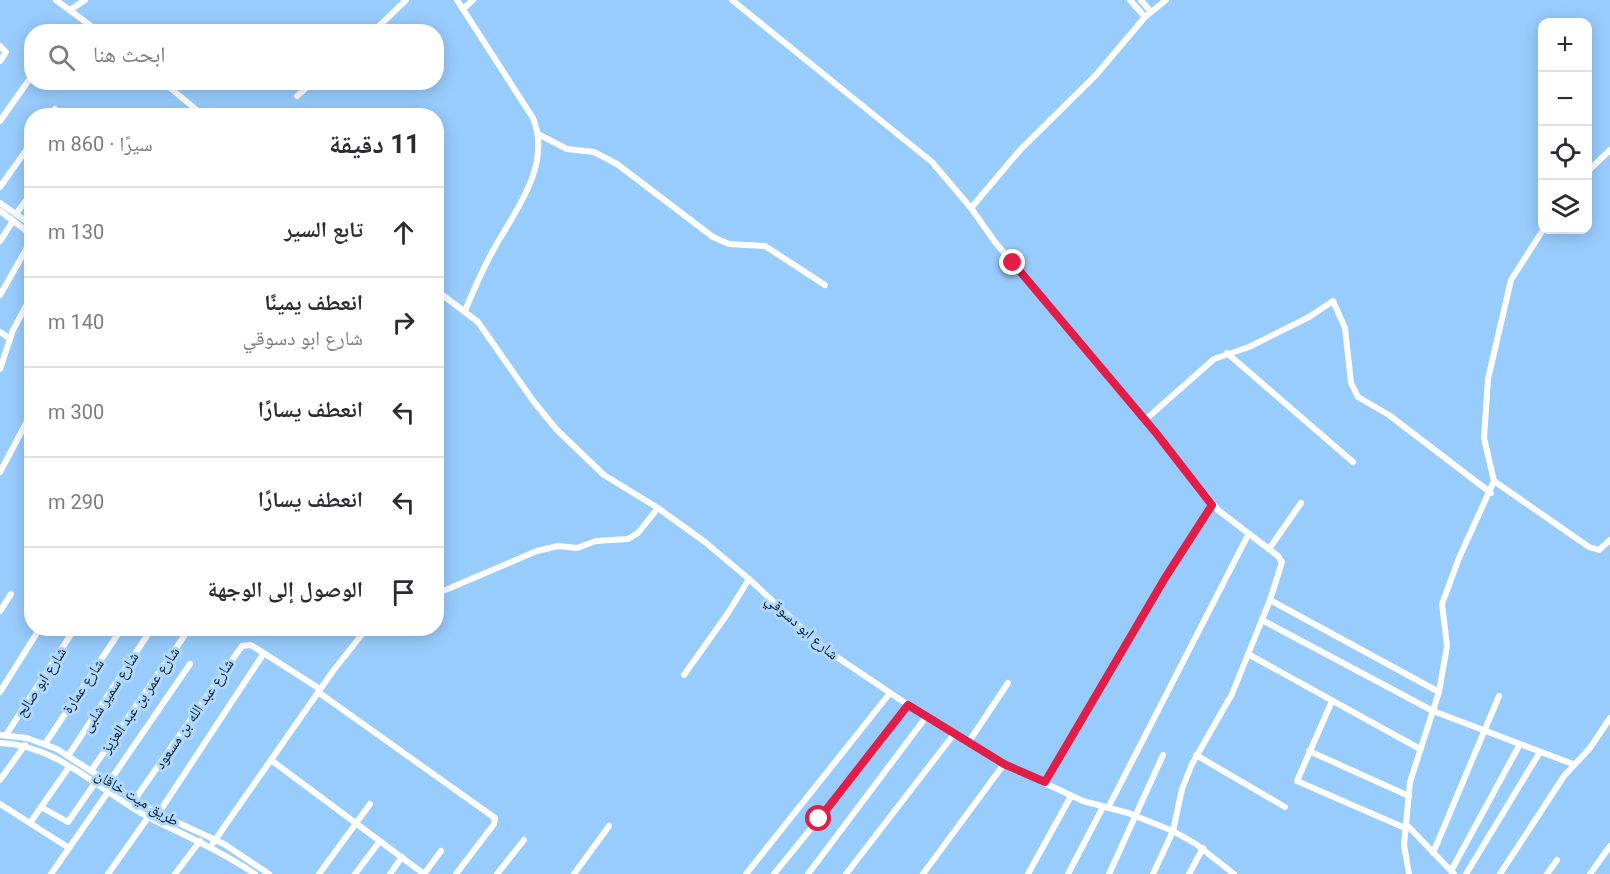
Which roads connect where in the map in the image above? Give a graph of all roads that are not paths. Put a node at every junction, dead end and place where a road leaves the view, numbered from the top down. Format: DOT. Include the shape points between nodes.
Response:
graph roads {
  1 [pos="56,0"];
  2 [pos="85,0"];
  3 [pos="406,0"];
  4 [pos="457,0"];
  5 [pos="473,0"];
  6 [pos="732,0"];
  7 [pos="1130,0"];
  8 [pos="1141,0"];
  9 [pos="1166,0"];
  10 [pos="463,9"];
  11 [pos="70,10"];
  12 [pos="1151,12"];
  13 [pos="1145,18"];
  14 [pos="88,24"];
  15 [pos="381,24"];
  16 [pos="0,46"];
  17 [pos="0,61"];
  18 [pos="24,88"];
  19 [pos="172,90"];
  20 [pos="304,90"];
  21 [pos="297,96"];
  22 [pos="194,108"];
  23 [pos="0,121"];
  24 [pos="538,134"];
  25 [pos="1610,150"];
  26 [pos="24,153"];
  27 [pos="1592,166"];
  28 [pos="0,187"];
  29 [pos="0,202"];
  30 [pos="24,203"];
  31 [pos="971,208"];
  32 [pos="0,211"];
  33 [pos="16,214"];
  34 [pos="24,219"];
  35 [pos="13,221"];
  36 [pos="24,230"];
  37 [pos="1540,234"];
  38 [pos="0,241"];
  39 [pos="24,252"];
  40 [pos="825,285"];
  41 [pos="0,295"];
  42 [pos="444,298"];
  43 [pos="24,309"];
  44 [pos="465,311"];
  45 [pos="0,332"];
  46 [pos="9,338"];
  47 [pos="1227,353"];
  48 [pos="0,369"];
  49 [pos="1144,420"];
  50 [pos="24,427"];
  51 [pos="1353,462"];
  52 [pos="0,472"];
  53 [pos="1494,481"];
  54 [pos="1491,493"];
  55 [pos="1301,503"];
  56 [pos="1212,505"];
  57 [pos="658,508"];
  58 [pos="1248,535"];
  59 [pos="1610,540"];
  60 [pos="1269,549"];
  61 [pos="749,579"];
  62 [pos="444,591"];
  63 [pos="10,594"];
  64 [pos="1270,600"];
  65 [pos="0,611"];
  66 [pos="1262,620"];
  67 [pos="35,636"];
  68 [pos="70,636"];
  69 [pos="117,636"];
  70 [pos="147,636"];
  71 [pos="184,636"];
  72 [pos="361,636"];
  73 [pos="264,653"];
  74 [pos="1248,654"];
  75 [pos="190,664"];
  76 [pos="684,675"];
  77 [pos="1008,683"];
  78 [pos="319,691"];
  79 [pos="0,692"];
  80 [pos="1439,692"];
  81 [pos="890,693"];
  82 [pos="1499,696"];
  83 [pos="1332,701"];
  84 [pos="908,705"];
  85 [pos="1433,711"];
  86 [pos="926,717"];
  87 [pos="1610,718"];
  88 [pos="1487,730"];
  89 [pos="954,734"];
  90 [pos="3,735"];
  91 [pos="0,742"];
  92 [pos="968,743"];
  93 [pos="45,744"];
  94 [pos="1520,744"];
  95 [pos="25,745"];
  96 [pos="1420,749"];
  97 [pos="1309,751"];
  98 [pos="1540,752"];
  99 [pos="1163,755"];
  100 [pos="1196,755"];
  101 [pos="68,756"];
  102 [pos="271,760"];
  103 [pos="1004,764"];
  104 [pos="1573,764"];
  105 [pos="69,767"];
  106 [pos="91,771"];
  107 [pos="0,780"];
  108 [pos="109,782"];
  109 [pos="1045,782"];
  110 [pos="95,783"];
  111 [pos="108,792"];
  112 [pos="1409,795"];
  113 [pos="1071,796"];
  114 [pos="135,799"];
  115 [pos="0,804"];
  116 [pos="370,804"];
  117 [pos="41,807"];
  118 [pos="1285,807"];
  119 [pos="1105,808"];
  120 [pos="155,812"];
  121 [pos="1137,815"];
  122 [pos="148,817"];
  123 [pos="30,823"];
  124 [pos="356,823"];
  125 [pos="609,826"];
  126 [pos="1406,826"];
  127 [pos="1173,831"];
  128 [pos="524,840"];
  129 [pos="200,841"];
  130 [pos="380,841"];
  131 [pos="213,843"];
  132 [pos="1610,846"];
  133 [pos="69,848"];
  134 [pos="1203,848"];
  135 [pos="441,851"];
  136 [pos="1433,853"];
  137 [pos="402,858"];
  138 [pos="1557,860"];
  139 [pos="1231,873"];
  140 [pos="1453,873"];
  141 [pos="51,874"];
  142 [pos="108,874"];
  143 [pos="175,874"];
  144 [pos="255,874"];
  145 [pos="269,874"];
  146 [pos="319,874"];
  147 [pos="355,874"];
  148 [pos="390,874"];
  149 [pos="424,874"];
  150 [pos="456,874"];
  151 [pos="497,874"];
  152 [pos="574,874"];
  153 [pos="746,874"];
  154 [pos="774,874"];
  155 [pos="808,874"];
  156 [pos="846,874"];
  157 [pos="923,874"];
  158 [pos="1028,874"];
  159 [pos="1068,874"];
  160 [pos="1109,874"];
  161 [pos="1153,874"];
  162 [pos="1189,874"];
  163 [pos="1409,874"];
  164 [pos="1466,874"];
  165 [pos="1500,874"];
  166 [pos="1547,874"];
  167 [pos="1590,874"];
  1 -- 11 [label="street"];
  2 -- 11 [label="street"];
  3 -- 15 [label="street"];
  4 -- 10 [label="street"];
  5 -- 10 [label="street"];
  6 -- 31 [label="street" via="932,162"];
  7 -- 13 [label="street"];
  8 -- 12 [label="street"];
  9 -- 12 [label="street"];
  10 -- 24 [label="street" via="533,118"];
  11 -- 14 [label="street"];
  12 -- 13 [label="street"];
  13 -- 31 [label="street" via="1096,75 1020,150"];
  16 -- 17 [label="street" via="5,54"];
  18 -- 23 [label="street"];
  19 -- 22 [label="street"];
  20 -- 21 [label="street"];
  24 -- 40 [label="street" via="567,148 604,156 713,237 729,244 765,246"];
  24 -- 44 [label="street" via="530,185 479,277"];
  25 -- 27 [label="street"];
  26 -- 28 [label="street"];
  29 -- 33 [label="street"];
  30 -- 33 [label="street"];
  31 -- 49 [label="street"];
  32 -- 35 [label="street"];
  33 -- 34 [label="street"];
  35 -- 36 [label="street"];
  35 -- 38 [label="street"];
  37 -- 53 [label="street" via="1511,280 1488,379 1484,438"];
  39 -- 41 [label="street"];
  42 -- 44 [label="street, شارع ابو دسوقي"];
  43 -- 46 [label="street"];
  44 -- 57 [label="street, شارع ابو دسوقي" via="484,330 557,430 604,475"];
  45 -- 46 [label="street"];
  46 -- 48 [label="street"];
  47 -- 49 [label="street" via="1214,359"];
  47 -- 51 [label="street"];
  47 -- 54 [label="street" via="1249,347 1333,302 1345,328 1351,383 1358,397 1389,415"];
  49 -- 56 [label="street"];
  50 -- 52 [label="street"];
  53 -- 54 [label="street"];
  53 -- 59 [label="street" via="1589,547 1599,550"];
  54 -- 80 [label="street" via="1473,525 1442,604 1447,646"];
  55 -- 60 [label="street"];
  56 -- 58 [label="street"];
  56 -- 109 [label="street"];
  57 -- 61 [label="street, شارع ابو دسوقي"];
  57 -- 62 [label="street" via="638,533 628,539 537,551"];
  58 -- 60 [label="street"];
  58 -- 119 [label="street"];
  60 -- 64 [label="street" via="1282,562"];
  61 -- 76 [label="street"];
  61 -- 81 [label="street, شارع ابو دسوقي" via="822,647"];
  63 -- 65 [label="street"];
  64 -- 66 [label="street"];
  64 -- 80 [label="street"];
  66 -- 74 [label="street"];
  66 -- 85 [label="street"];
  67 -- 79 [label="street"];
  68 -- 90 [label="street, شارع ابو صالح"];
  69 -- 93 [label="street, شارع عمارة"];
  70 -- 101 [label="street, شارع سمير شلبى"];
  71 -- 106 [label="street, شارع عمر بن عبد العزيز"];
  72 -- 78 [label="street"];
  73 -- 78 [label="street, شارع عبد الله بن مسعود"];
  73 -- 114 [label="street, شارع عبد الله بن مسعود" via="251,645 238,648"];
  73 -- 120 [label="street"];
  74 -- 83 [label="street"];
  74 -- 100 [label="street" via="1225,709"];
  75 -- 108 [label="street"];
  77 -- 92 [label="street"];
  78 -- 102 [label="street"];
  78 -- 150 [label="street, شارع عبد الله بن مسعود" via="494,816 494,824"];
  80 -- 85 [label="street"];
  81 -- 84 [label="street, شارع ابو دسوقي"];
  81 -- 153 [label="street"];
  82 -- 88 [label="street"];
  83 -- 96 [label="street"];
  83 -- 97 [label="street"];
  84 -- 86 [label="street, شارع ابو دسوقي"];
  84 -- 154 [label="street"];
  85 -- 88 [label="street"];
  85 -- 96 [label="street"];
  86 -- 89 [label="street, شارع ابو دسوقي"];
  86 -- 155 [label="street"];
  87 -- 104 [label="street" via="1590,748"];
  88 -- 94 [label="street"];
  88 -- 136 [label="street"];
  89 -- 92 [label="street, شارع ابو دسوقي"];
  89 -- 156 [label="street"];
  90 -- 93 [label="street, طريق ميت خاقان"];
  91 -- 95 [label="street, طريق ميت خاقان"];
  92 -- 103 [label="street, شارع ابو دسوقي"];
  93 -- 101 [label="street, طريق ميت خاقان"];
  94 -- 98 [label="street"];
  94 -- 140 [label="street"];
  95 -- 105 [label="street, طريق ميت خاقان"];
  95 -- 107 [label="street"];
  96 -- 112 [label="street"];
  97 -- 112 [label="street"];
  97 -- 126 [label="street" via="1298,782"];
  98 -- 104 [label="street"];
  98 -- 164 [label="street"];
  99 -- 121 [label="street"];
  100 -- 118 [label="street"];
  100 -- 127 [label="street" via="1182,789"];
  101 -- 106 [label="street, طريق ميت خاقان"];
  102 -- 124 [label="street"];
  102 -- 131 [label="street"];
  103 -- 109 [label="street, شارع ابو دسوقي"];
  103 -- 157 [label="street"];
  104 -- 165 [label="street"];
  105 -- 110 [label="street, طريق ميت خاقان"];
  105 -- 117 [label="street"];
  106 -- 108 [label="street, طريق ميت خاقان"];
  108 -- 114 [label="street, طريق ميت خاقان"];
  109 -- 113 [label="street, شارع ابو دسوقي"];
  110 -- 111 [label="street, طريق ميت خاقان"];
  110 -- 117 [label="street" via="68,822"];
  111 -- 122 [label="street, طريق ميت خاقان"];
  111 -- 133 [label="street"];
  112 -- 126 [label="street"];
  113 -- 119 [label="street, شارع ابو دسوقي"];
  113 -- 158 [label="street"];
  114 -- 120 [label="street, طريق ميت خاقان"];
  115 -- 123 [label="street"];
  116 -- 124 [label="street"];
  117 -- 123 [label="street"];
  119 -- 121 [label="street, شارع ابو دسوقي"];
  119 -- 159 [label="street"];
  120 -- 122 [label="street"];
  120 -- 131 [label="street, طريق ميت خاقان"];
  121 -- 127 [label="street, شارع ابو دسوقي"];
  121 -- 160 [label="street"];
  122 -- 129 [label="street, طريق ميت خاقان"];
  122 -- 142 [label="street"];
  123 -- 133 [label="street"];
  124 -- 130 [label="street"];
  124 -- 146 [label="street"];
  125 -- 152 [label="street"];
  126 -- 136 [label="street"];
  126 -- 163 [label="street" via="1404,845"];
  127 -- 134 [label="street, شارع ابو دسوقي"];
  127 -- 161 [label="street"];
  128 -- 151 [label="street"];
  129 -- 131 [label="street, طريق ميت خاقان"];
  129 -- 143 [label="street"];
  130 -- 137 [label="street"];
  130 -- 147 [label="street"];
  131 -- 144 [label="street, طريق ميت خاقان"];
  131 -- 145 [label="street, طريق ميت خاقان"];
  132 -- 167 [label="street"];
  133 -- 141 [label="street"];
  134 -- 139 [label="street, شارع ابو دسوقي"];
  134 -- 162 [label="street"];
  135 -- 149 [label="street"];
  136 -- 140 [label="street"];
  137 -- 148 [label="street"];
  137 -- 149 [label="street"];
  138 -- 166 [label="street"];
}
